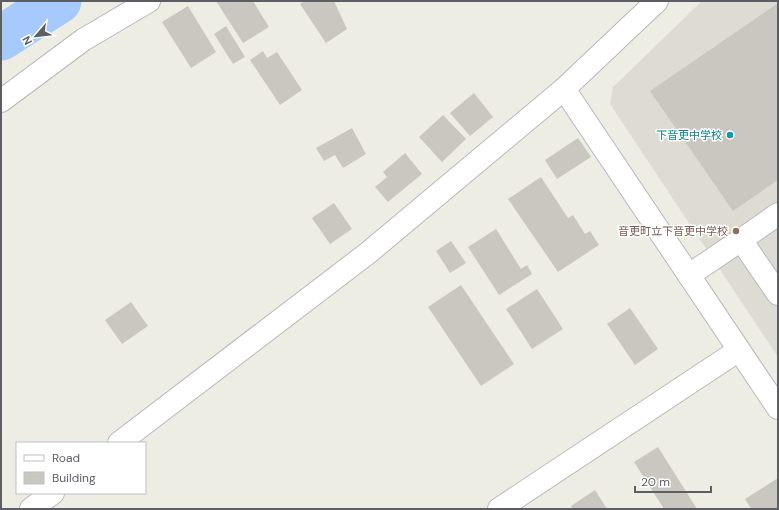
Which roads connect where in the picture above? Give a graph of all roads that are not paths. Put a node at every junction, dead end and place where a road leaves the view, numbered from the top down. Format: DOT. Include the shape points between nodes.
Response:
graph roads {
  1 [pos="149,1"];
  2 [pos="657,1"];
  3 [pos="564,89"];
  4 [pos="1,101"];
  5 [pos="778,214"];
  6 [pos="741,240"];
  7 [pos="689,275"];
  8 [pos="778,294"];
  9 [pos="739,350"];
  10 [pos="778,408"];
  11 [pos="120,442"];
  12 [pos="52,494"];
  13 [pos="31,509"];
  14 [pos="499,509"];
  1 -- 4 [label="street" via="83,40"];
  2 -- 3 [label="street"];
  3 -- 7 [label="street"];
  3 -- 11 [label="street" via="368,253"];
  5 -- 6 [label="street"];
  6 -- 7 [label="street"];
  6 -- 8 [label="street"];
  7 -- 9 [label="street"];
  9 -- 10 [label="street"];
  9 -- 14 [label="street"];
  12 -- 13 [label="street"];
}
